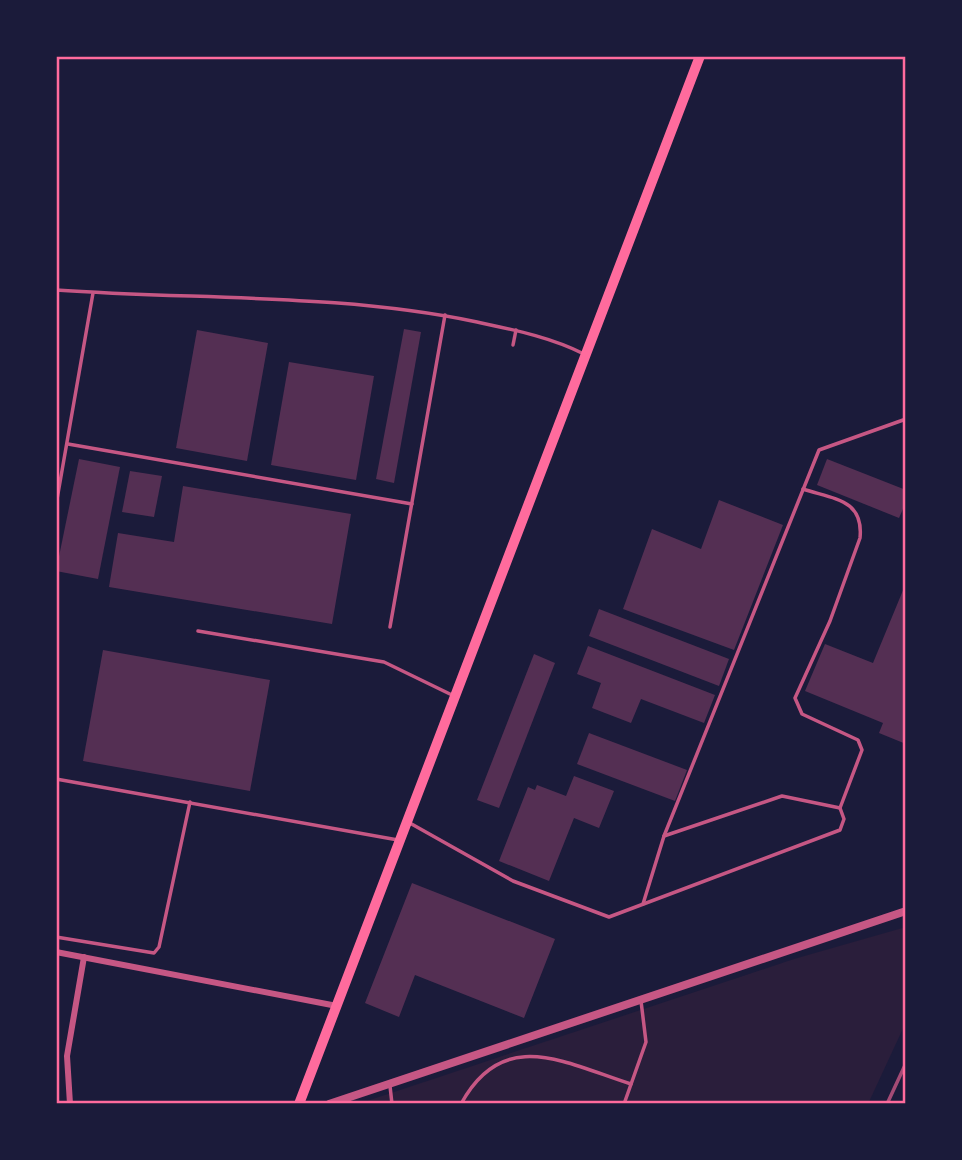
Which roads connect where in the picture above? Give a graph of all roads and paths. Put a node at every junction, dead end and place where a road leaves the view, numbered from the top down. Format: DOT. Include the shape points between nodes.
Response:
graph roads {
  1 [pos="700,56"];
  2 [pos="56,290"];
  3 [pos="93,293"];
  4 [pos="445,315"];
  5 [pos="516,330"];
  6 [pos="513,345"];
  7 [pos="586,355"];
  8 [pos="906,419"];
  9 [pos="68,444"];
  10 [pos="803,489"];
  11 [pos="412,504"];
  12 [pos="56,505"];
  13 [pos="390,627"];
  14 [pos="198,631"];
  15 [pos="455,697"];
  16 [pos="56,779"];
  17 [pos="190,802"];
  18 [pos="840,808"];
  19 [pos="408,822"];
  20 [pos="664,836"];
  21 [pos="401,841"];
  22 [pos="643,904"];
  23 [pos="906,911"];
  24 [pos="56,937"];
  25 [pos="56,952"];
  26 [pos="84,957"];
  27 [pos="641,999"];
  28 [pos="337,1006"];
  29 [pos="390,1084"];
  30 [pos="631,1084"];
  31 [pos="70,1104"];
  32 [pos="299,1104"];
  33 [pos="329,1104"];
  34 [pos="392,1104"];
  35 [pos="461,1104"];
  36 [pos="624,1104"];
  1 -- 7 [label="main road"];
  2 -- 3 [label="lane"];
  3 -- 4 [label="lane" via="306,300"];
  3 -- 9 [label="lane"];
  4 -- 5 [label="lane"];
  4 -- 11 [label="lane"];
  5 -- 6 [label="lane"];
  5 -- 7 [label="lane"];
  7 -- 15 [label="main road"];
  8 -- 10 [label="lane" via="819,450"];
  9 -- 11 [label="lane"];
  9 -- 12 [label="lane"];
  10 -- 18 [label="lane" via="851,506 862,525 830,621 795,698 802,713 858,740 862,750"];
  10 -- 20 [label="lane"];
  11 -- 13 [label="lane"];
  14 -- 15 [label="lane" via="384,662"];
  15 -- 19 [label="main road"];
  16 -- 17 [label="lane"];
  17 -- 21 [label="lane"];
  17 -- 24 [label="lane" via="154,953"];
  18 -- 20 [label="lane" via="782,796"];
  18 -- 22 [label="lane" via="844,819 839,830"];
  19 -- 21 [label="main road"];
  19 -- 22 [label="lane" via="513,881 600,915 609,917"];
  20 -- 22 [label="lane"];
  21 -- 28 [label="main road"];
  23 -- 27 [label="street"];
  25 -- 26 [label="street"];
  26 -- 28 [label="street"];
  26 -- 31 [label="street" via="67,1056"];
  27 -- 29 [label="street"];
  27 -- 30 [label="lane" via="646,1042"];
  28 -- 32 [label="main road"];
  29 -- 33 [label="street"];
  29 -- 34 [label="lane"];
  30 -- 35 [label="lane" via="545,1058 519,1057 488,1068"];
  30 -- 36 [label="lane"];
}
